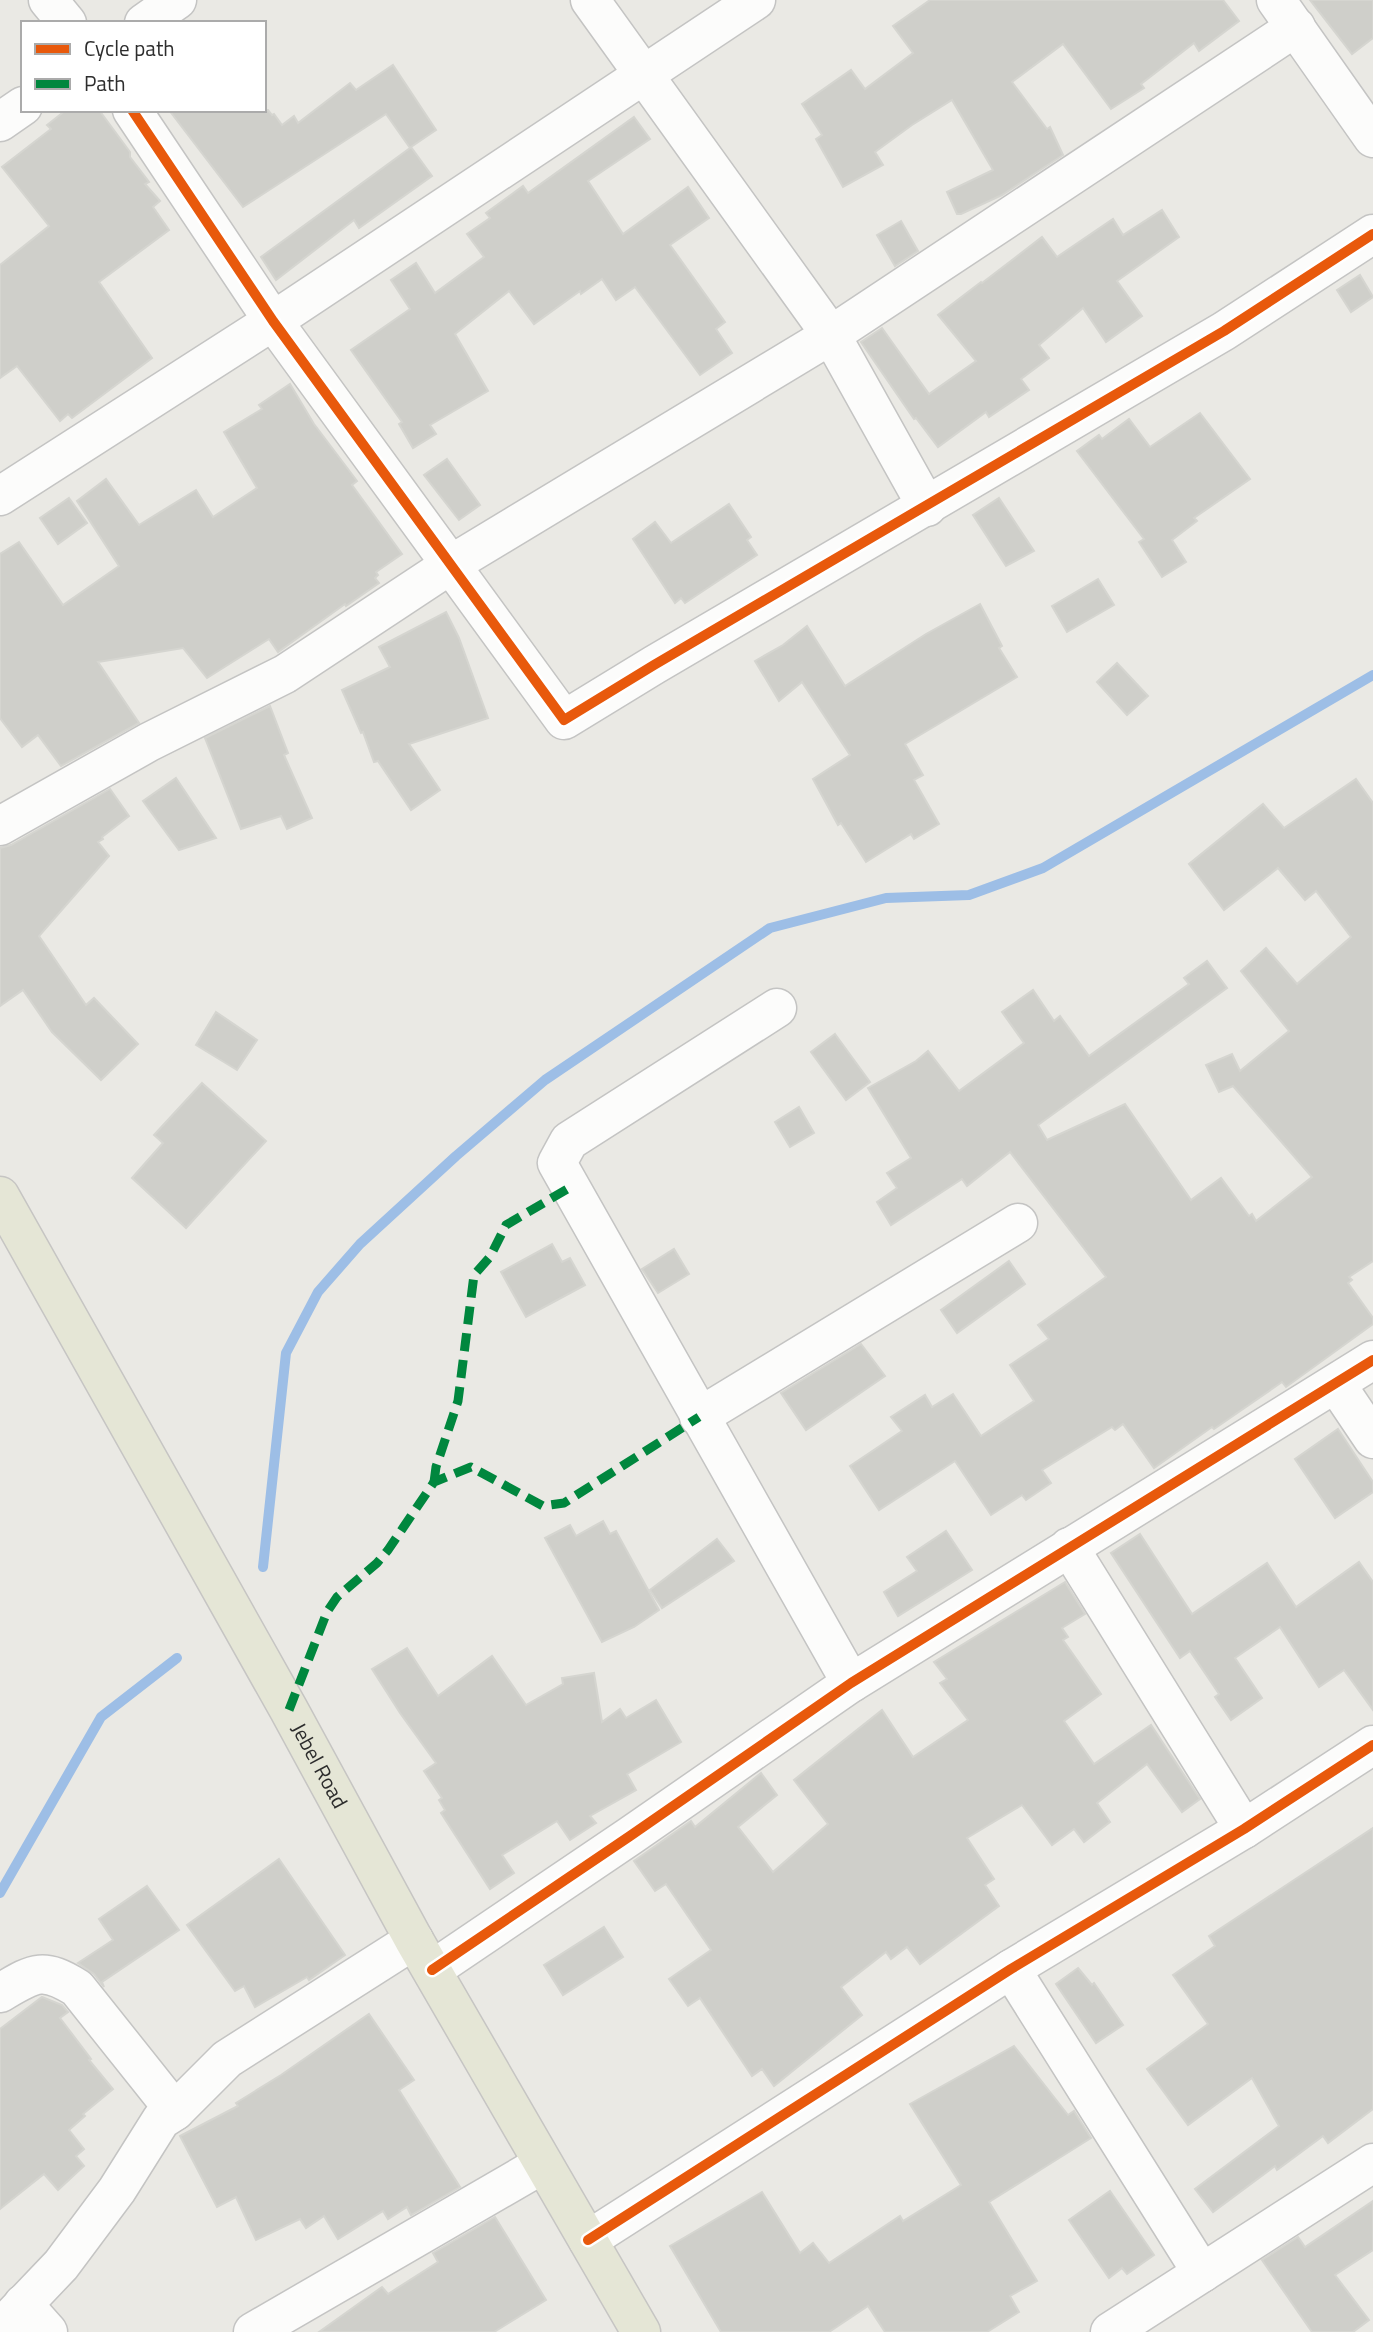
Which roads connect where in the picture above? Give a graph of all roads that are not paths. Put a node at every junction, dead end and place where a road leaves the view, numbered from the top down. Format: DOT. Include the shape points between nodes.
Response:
graph roads {
  1 [pos="48,0"];
  2 [pos="177,0"];
  3 [pos="590,0"];
  4 [pos="756,0"];
  5 [pos="1286,14"];
  6 [pos="65,21"];
  7 [pos="147,21"];
  8 [pos="643,73"];
  9 [pos="21,107"];
  10 [pos="133,112"];
  11 [pos="0,122"];
  12 [pos="1373,138"];
  13 [pos="1373,234"];
  14 [pos="273,321"];
  15 [pos="831,335"];
  16 [pos="0,496"];
  17 [pos="927,506"];
  18 [pos="450,565"];
  19 [pos="0,826"];
  20 [pos="777,1008"];
  21 [pos="0,1196"];
  22 [pos="1018,1223"];
  23 [pos="1373,1360"];
  24 [pos="1336,1384"];
  25 [pos="699,1417"];
  26 [pos="1373,1439"];
  27 [pos="1069,1547"];
  28 [pos="851,1684"];
  29 [pos="1373,1745"];
  30 [pos="1244,1829"];
  31 [pos="423,1955"];
  32 [pos="1011,1969"];
  33 [pos="0,1993"];
  34 [pos="175,2111"];
  35 [pos="1373,2163"];
  36 [pos="543,2164"];
  37 [pos="588,2240"];
  38 [pos="1202,2273"];
  39 [pos="11,2316"];
  40 [pos="48,2332"];
  41 [pos="253,2332"];
  42 [pos="641,2332"];
  43 [pos="1110,2332"];
  1 -- 6 [label="street"];
  2 -- 7 [label="street"];
  3 -- 8 [label="street"];
  4 -- 8 [label="street"];
  5 -- 12 [label="street"];
  5 -- 15 [label="street"];
  8 -- 14 [label="street"];
  8 -- 15 [label="street"];
  9 -- 11 [label="street"];
  10 -- 14 [label="street"];
  13 -- 17 [label="street" via="1224,331"];
  14 -- 16 [label="street"];
  14 -- 18 [label="street"];
  15 -- 17 [label="street"];
  15 -- 18 [label="street"];
  17 -- 18 [label="street" via="564,720"];
  18 -- 19 [label="street" via="285,674 149,742"];
  20 -- 25 [label="street" via="569,1141 557,1163"];
  21 -- 31 [label="main road, Jebel Road"];
  22 -- 25 [label="street"];
  23 -- 24 [label="street"];
  24 -- 26 [label="street"];
  24 -- 27 [label="street"];
  25 -- 28 [label="street"];
  27 -- 28 [label="street"];
  27 -- 30 [label="street"];
  28 -- 31 [label="street" via="630,1836"];
  29 -- 30 [label="street"];
  30 -- 32 [label="street"];
  31 -- 34 [label="street" via="227,2059"];
  31 -- 36 [label="main road, Jebel Road"];
  32 -- 37 [label="street"];
  32 -- 38 [label="street"];
  33 -- 34 [label="street" via="29,1976 55,1974 78,1988"];
  34 -- 39 [label="street" via="161,2120 117,2190 61,2265"];
  35 -- 38 [label="street"];
  36 -- 37 [label="main road, Jebel Road"];
  36 -- 41 [label="street"];
  37 -- 42 [label="main road, Jebel Road"];
  38 -- 43 [label="street"];
  39 -- 40 [label="street"];
}
